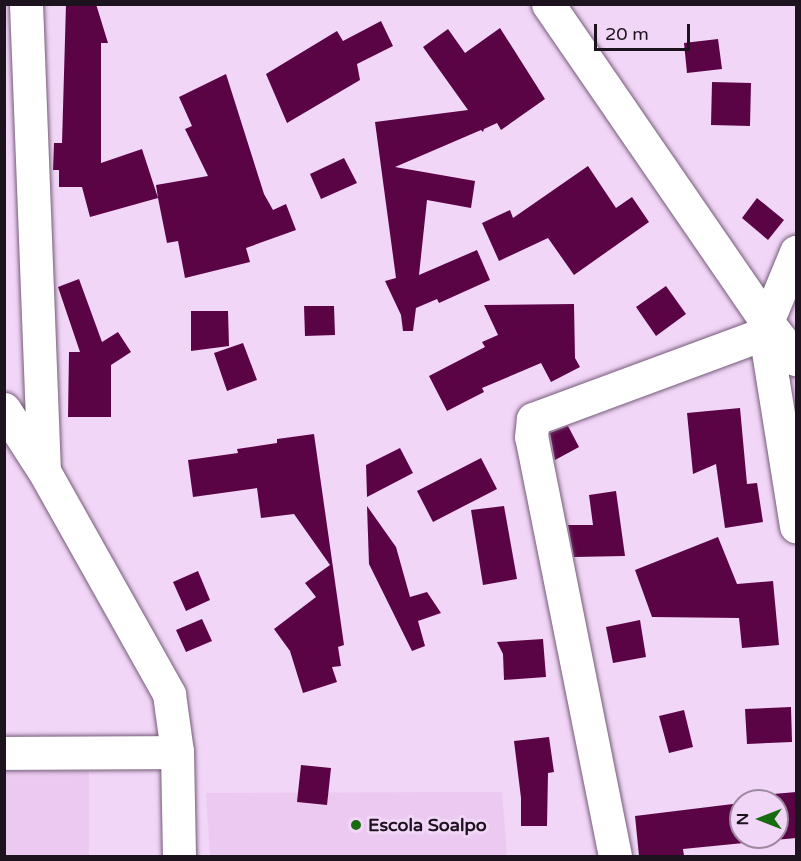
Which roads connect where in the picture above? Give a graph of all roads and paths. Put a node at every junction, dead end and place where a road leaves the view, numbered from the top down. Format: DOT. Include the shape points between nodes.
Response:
graph roads {
  1 [pos="26,4"];
  2 [pos="548,4"];
  3 [pos="796,252"];
  4 [pos="765,323"];
  5 [pos="796,359"];
  6 [pos="4,410"];
  7 [pos="44,471"];
  8 [pos="796,526"];
  9 [pos="177,752"];
  10 [pos="4,753"];
  11 [pos="178,856"];
  12 [pos="615,856"];
  1 -- 7 [label="street"];
  2 -- 4 [label="street"];
  3 -- 4 [label="street"];
  4 -- 5 [label="street"];
  4 -- 8 [label="street"];
  4 -- 12 [label="street" via="533,420 531,437"];
  6 -- 7 [label="street"];
  7 -- 9 [label="street" via="169,694"];
  9 -- 10 [label="street"];
  9 -- 11 [label="street"];
}
